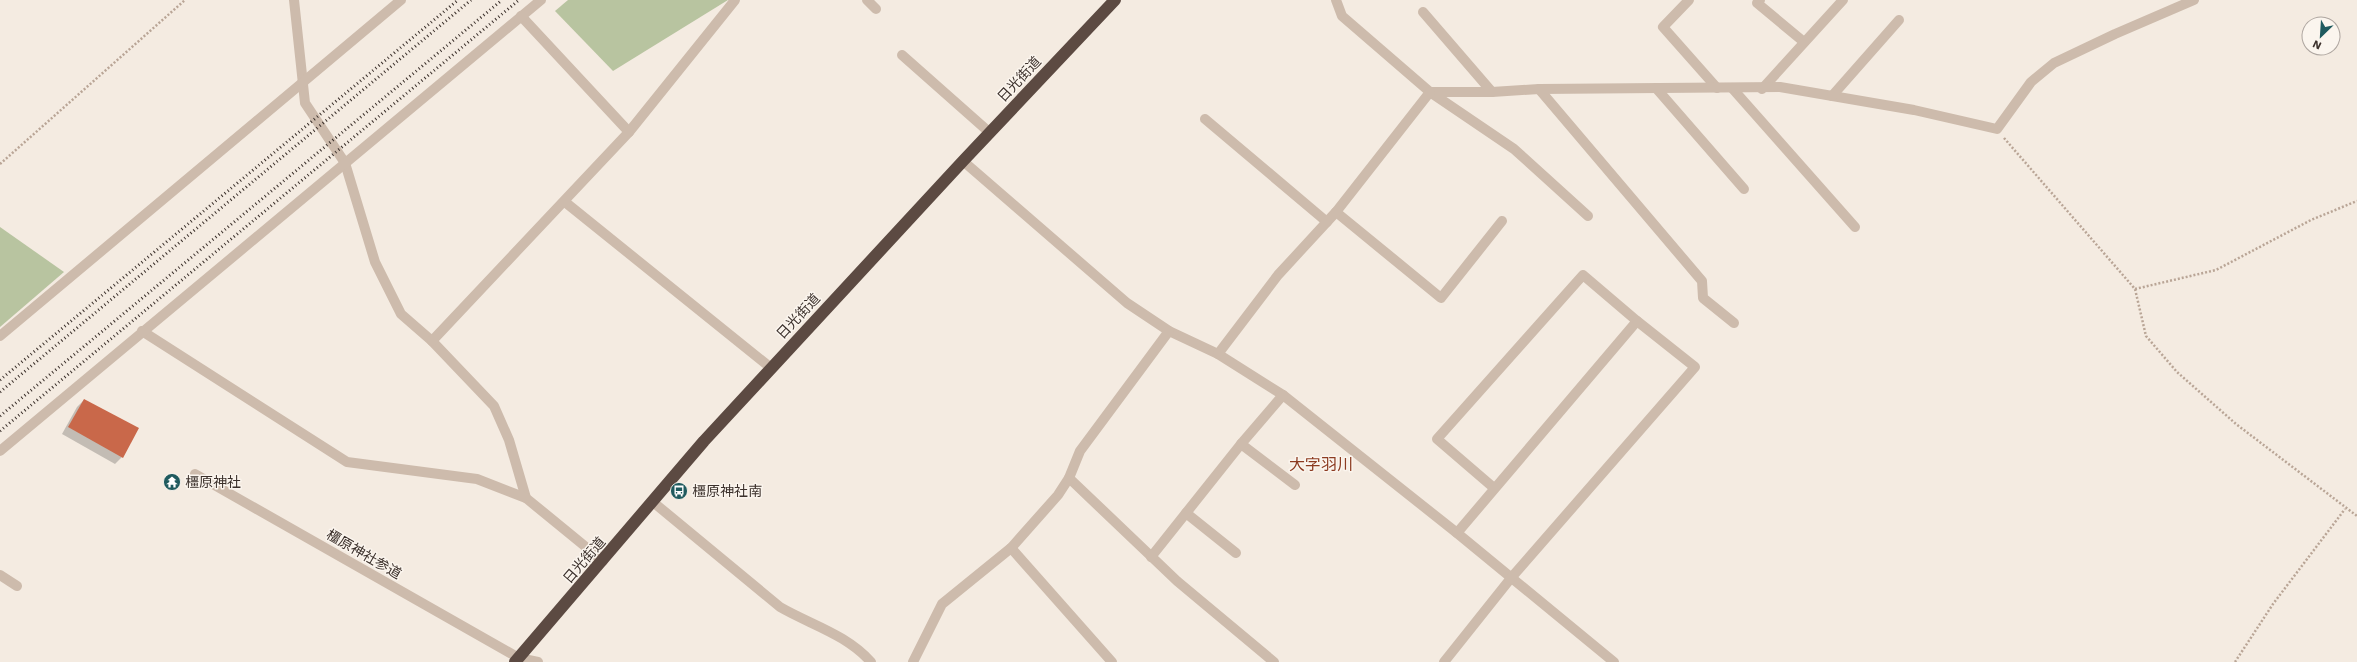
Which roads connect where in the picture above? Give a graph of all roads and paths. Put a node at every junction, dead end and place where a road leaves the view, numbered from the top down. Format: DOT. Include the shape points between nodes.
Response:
graph roads {
  1 [pos="186,0"];
  2 [pos="294,0"];
  3 [pos="402,0"];
  4 [pos="541,0"];
  5 [pos="735,0"];
  6 [pos="867,0"];
  7 [pos="1115,0"];
  8 [pos="1336,0"];
  9 [pos="1689,0"];
  10 [pos="1760,0"];
  11 [pos="1843,0"];
  12 [pos="2194,0"];
  13 [pos="2181,3"];
  14 [pos="876,9"];
  15 [pos="1423,12"];
  16 [pos="521,16"];
  17 [pos="1899,20"];
  18 [pos="1804,42"];
  19 [pos="902,55"];
  20 [pos="303,82"];
  21 [pos="1656,88"];
  22 [pos="1717,88"];
  23 [pos="1732,88"];
  24 [pos="1539,89"];
  25 [pos="1762,89"];
  26 [pos="1430,92"];
  27 [pos="1492,92"];
  28 [pos="1832,96"];
  29 [pos="1205,120"];
  30 [pos="1996,129"];
  31 [pos="629,132"];
  32 [pos="989,132"];
  33 [pos="963,161"];
  34 [pos="345,163"];
  35 [pos="0,164"];
  36 [pos="1744,189"];
  37 [pos="2357,201"];
  38 [pos="565,202"];
  39 [pos="1336,212"];
  40 [pos="1588,216"];
  41 [pos="1502,221"];
  42 [pos="1327,222"];
  43 [pos="1855,227"];
  44 [pos="2135,289"];
  45 [pos="1637,320"];
  46 [pos="1734,323"];
  47 [pos="142,331"];
  48 [pos="1169,331"];
  49 [pos="0,336"];
  50 [pos="432,341"];
  51 [pos="1218,354"];
  52 [pos="771,368"];
  53 [pos="1283,395"];
  54 [pos="1241,444"];
  55 [pos="0,451"];
  56 [pos="195,474"];
  57 [pos="1070,478"];
  58 [pos="1294,486"];
  59 [pos="1494,488"];
  60 [pos="526,498"];
  61 [pos="653,502"];
  62 [pos="2345,509"];
  63 [pos="1186,513"];
  64 [pos="2357,516"];
  65 [pos="1457,533"];
  66 [pos="1011,548"];
  67 [pos="1236,553"];
  68 [pos="1151,557"];
  69 [pos="603,561"];
  70 [pos="0,575"];
  71 [pos="1511,578"];
  72 [pos="17,586"];
  73 [pos="517,660"];
  74 [pos="538,662"];
  75 [pos="871,662"];
  76 [pos="913,662"];
  77 [pos="1112,662"];
  78 [pos="1274,662"];
  79 [pos="1444,662"];
  80 [pos="1614,662"];
  81 [pos="2235,662"];
  1 -- 35 [label="path"];
  2 -- 20 [label="street"];
  3 -- 20 [label="street"];
  4 -- 16 [label="street"];
  5 -- 31 [label="street"];
  6 -- 14 [label="street"];
  7 -- 32 [label="highway, 日光街道"];
  8 -- 26 [label="street" via="1342,16"];
  9 -- 22 [label="street" via="1663,27"];
  10 -- 18 [label="street" via="1757,3"];
  11 -- 18 [label="street"];
  12 -- 13 [label="street"];
  13 -- 30 [label="street" via="2054,63 2031,82"];
  15 -- 27 [label="street"];
  16 -- 31 [label="street"];
  16 -- 34 [label="street"];
  17 -- 28 [label="street"];
  18 -- 25 [label="street"];
  19 -- 32 [label="street"];
  20 -- 34 [label="street" via="305,103"];
  20 -- 49 [label="street"];
  21 -- 22 [label="street"];
  21 -- 24 [label="street"];
  21 -- 36 [label="street"];
  22 -- 23 [label="street"];
  23 -- 25 [label="street"];
  23 -- 43 [label="street"];
  24 -- 27 [label="street"];
  24 -- 46 [label="street" via="1702,281 1703,298"];
  25 -- 28 [label="street" via="1780,87"];
  26 -- 27 [label="street"];
  26 -- 39 [label="street"];
  26 -- 40 [label="street" via="1514,148"];
  28 -- 30 [label="street" via="1914,110"];
  29 -- 42 [label="street"];
  30 -- 44 [label="path"];
  31 -- 38 [label="street"];
  32 -- 33 [label="highway, 日光街道"];
  33 -- 48 [label="street" via="1127,303"];
  33 -- 52 [label="highway, 日光街道"];
  34 -- 47 [label="street"];
  34 -- 50 [label="street" via="375,262 401,314"];
  37 -- 44 [label="path" via="2311,220 2216,270"];
  38 -- 50 [label="street"];
  38 -- 52 [label="street"];
  39 -- 41 [label="street" via="1441,298"];
  39 -- 42 [label="street"];
  42 -- 51 [label="street" via="1278,275"];
  44 -- 62 [label="path" via="2146,336 2177,372 2236,424"];
  45 -- 59 [label="street"];
  45 -- 59 [label="street" via="1583,276 1437,439"];
  45 -- 71 [label="street" via="1695,367"];
  47 -- 55 [label="street"];
  47 -- 60 [label="street" via="347,462 477,479"];
  48 -- 51 [label="street"];
  48 -- 57 [label="street" via="1080,451"];
  50 -- 60 [label="street" via="494,406 508,440"];
  51 -- 53 [label="street"];
  52 -- 61 [label="highway, 日光街道" via="704,441"];
  53 -- 54 [label="street"];
  53 -- 65 [label="street"];
  54 -- 58 [label="street"];
  54 -- 63 [label="street"];
  56 -- 73 [label="street, 橿原神社参道"];
  57 -- 66 [label="street"];
  57 -- 68 [label="street"];
  59 -- 65 [label="street"];
  60 -- 69 [label="street"];
  61 -- 69 [label="highway, 日光街道"];
  61 -- 75 [label="street" via="780,607 844,638"];
  62 -- 64 [label="path"];
  62 -- 81 [label="path" via="2273,604"];
  63 -- 67 [label="street"];
  63 -- 68 [label="street"];
  65 -- 71 [label="street"];
  66 -- 76 [label="street" via="942,604"];
  66 -- 77 [label="street"];
  68 -- 78 [label="street"];
  69 -- 73 [label="highway, 日光街道"];
  70 -- 72 [label="street"];
  71 -- 79 [label="street"];
  71 -- 80 [label="street"];
  73 -- 74 [label="street, 橿原神社参道"];
}
